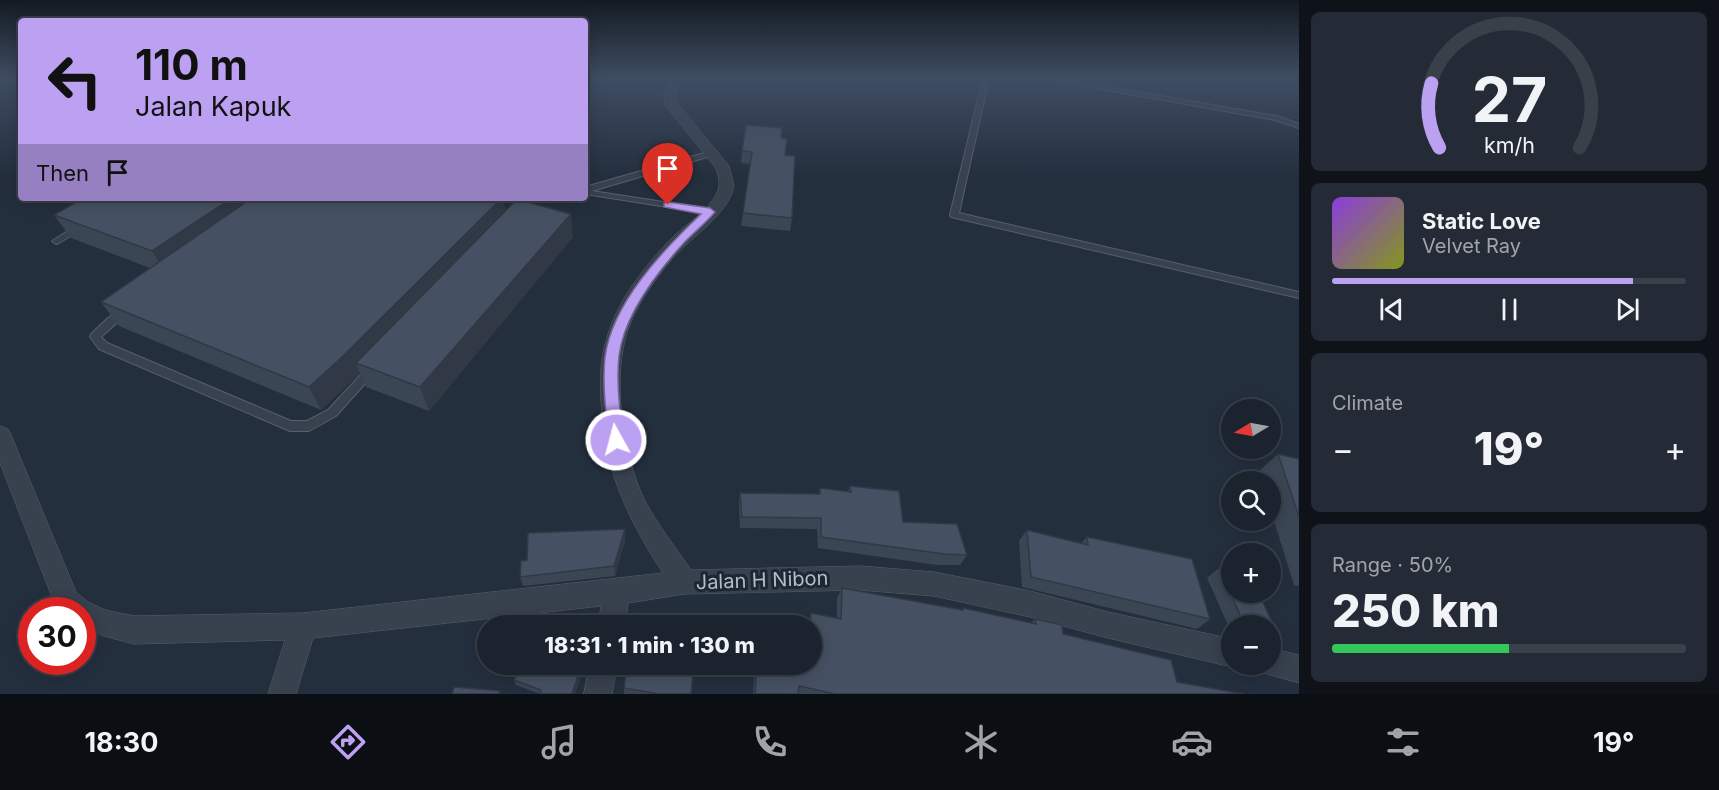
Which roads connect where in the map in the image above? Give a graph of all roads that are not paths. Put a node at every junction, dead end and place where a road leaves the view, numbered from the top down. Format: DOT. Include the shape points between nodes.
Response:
graph roads {
  1 [pos="676,110"];
  2 [pos="978,110"];
  3 [pos="1232,110"];
  4 [pos="1299,126"];
  5 [pos="711,153"];
  6 [pos="588,190"];
  7 [pos="588,192"];
  8 [pos="512,201"];
  9 [pos="520,206"];
  10 [pos="710,212"];
  11 [pos="92,220"];
  12 [pos="56,242"];
  13 [pos="1299,295"];
  14 [pos="131,306"];
  15 [pos="381,361"];
  16 [pos="0,435"];
  17 [pos="684,582"];
  18 [pos="617,592"];
  19 [pos="64,597"];
  20 [pos="613,615"];
  21 [pos="96,619"];
  22 [pos="303,626"];
  23 [pos="1221,651"];
  24 [pos="1281,665"];
  25 [pos="1299,669"];
  26 [pos="602,675"];
  27 [pos="282,694"];
  28 [pos="598,694"];
  1 -- 5 [label="street, Jalan H Nibon"];
  2 -- 13 [label="lane" via="954,215"];
  3 -- 4 [label="lane"];
  5 -- 6 [label="lane"];
  5 -- 10 [label="street, Jalan H Nibon" via="722,166 727,184"];
  7 -- 10 [label="lane"];
  8 -- 9 [label="lane"];
  10 -- 17 [label="street, Jalan H Nibon" via="678,242 637,294 612,355 611,395 622,468 633,500"];
  11 -- 12 [label="lane"];
  14 -- 15 [label="lane" via="95,337 103,346 290,426 309,426 332,413"];
  16 -- 19 [label="street"];
  17 -- 18 [label="street"];
  17 -- 23 [label="street, Jalan H Nibon" via="860,578 934,584"];
  18 -- 20 [label="street"];
  18 -- 22 [label="street"];
  21 -- 22 [label="street" via="134,630"];
  22 -- 27 [label="street"];
  24 -- 25 [label="street"];
  26 -- 28 [label="street"];
}
